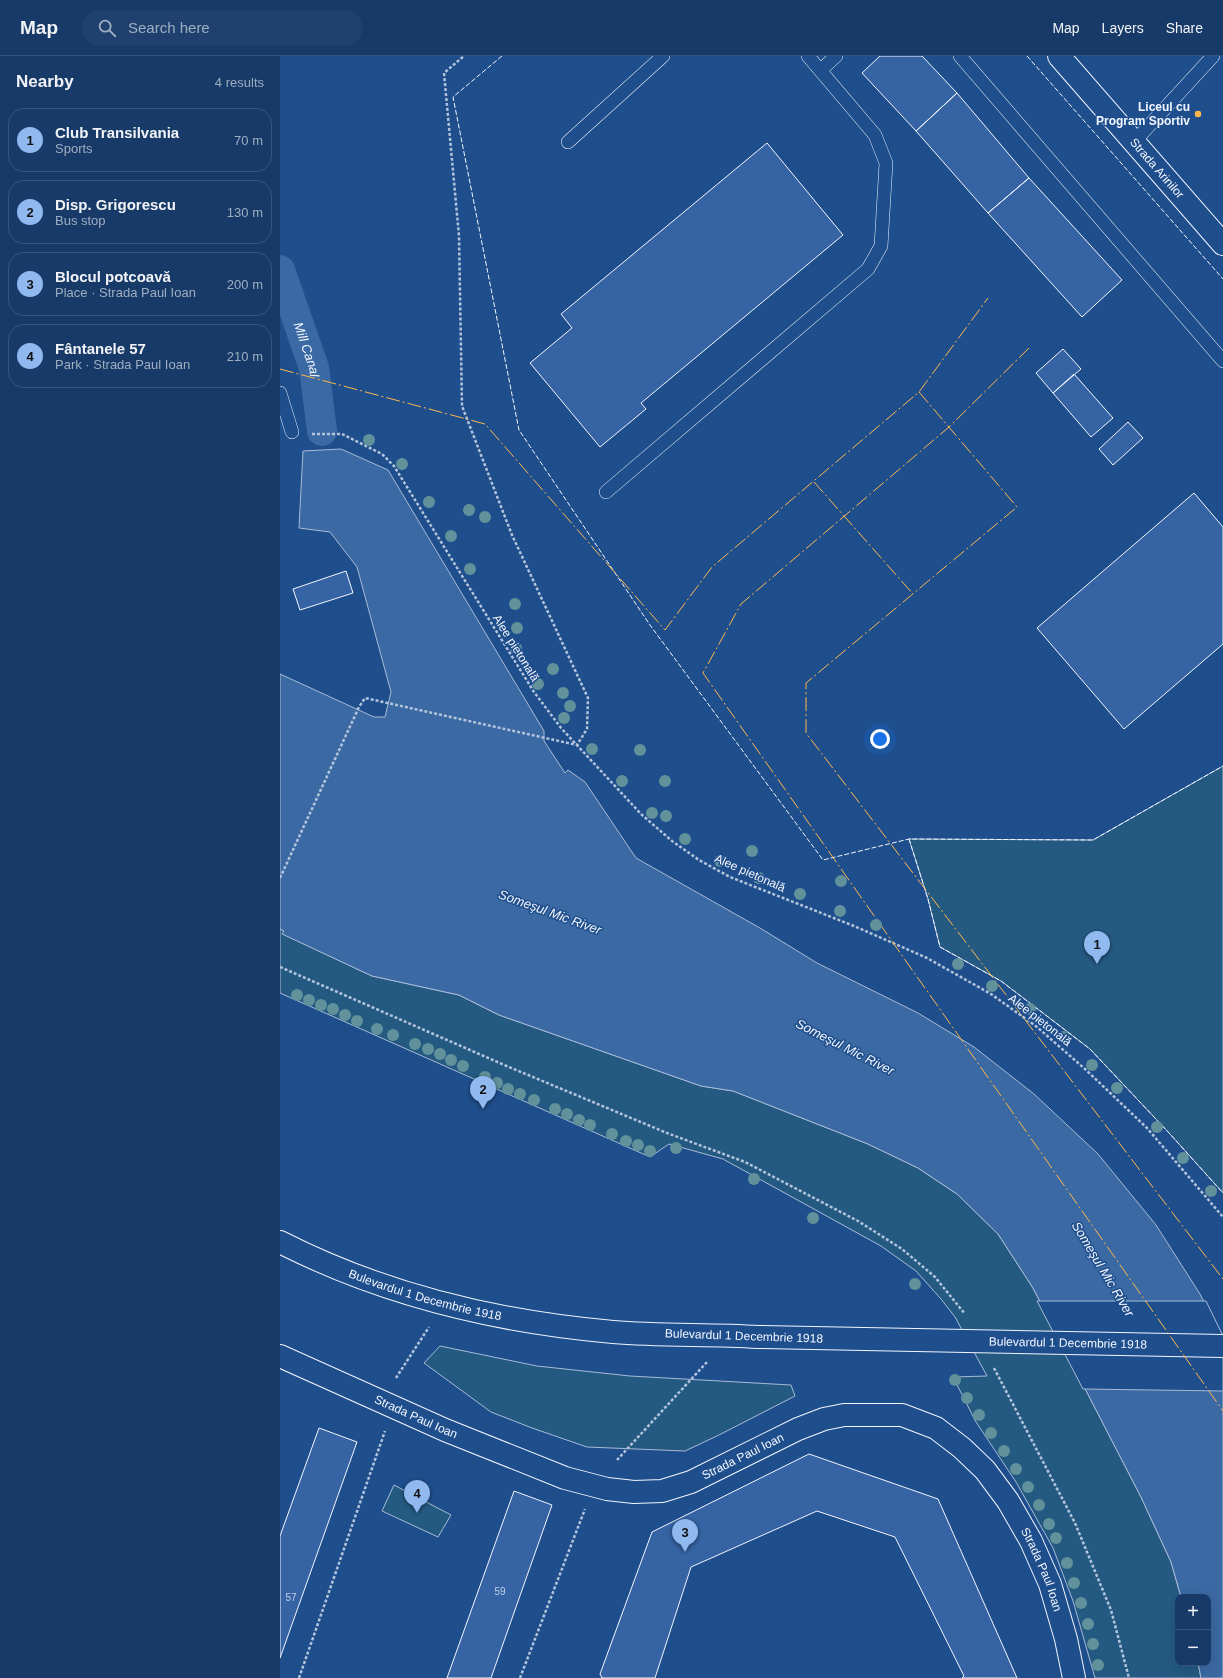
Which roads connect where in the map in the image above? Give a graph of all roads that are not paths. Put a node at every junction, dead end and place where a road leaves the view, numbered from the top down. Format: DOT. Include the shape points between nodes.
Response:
graph roads {
  1 [pos="663,56"];
  2 [pos="808,56"];
  3 [pos="836,56"];
  4 [pos="960,56"];
  5 [pos="1059,56"];
  6 [pos="1214,56"];
  7 [pos="821,70"];
  8 [pos="568,142"];
  9 [pos="1134,142"];
  10 [pos="1223,244"];
  11 [pos="1223,361"];
  12 [pos="280,393"];
  13 [pos="292,432"];
  14 [pos="606,492"];
  15 [pos="280,1242"];
  16 [pos="1223,1346"];
  17 [pos="280,1356"];
  18 [pos="1074,1678"];
  1 -- 8 [label="lane"];
  2 -- 7 [label="lane"];
  3 -- 7 [label="lane"];
  4 -- 11 [label="lane"];
  5 -- 9 [label="street, Strada Arinilor"];
  6 -- 9 [label="lane"];
  7 -- 14 [label="lane" via="876,135 886,163 881,246 868,269"];
  9 -- 10 [label="street, Strada Arinilor"];
  12 -- 13 [label="lane"];
  15 -- 16 [label="street, Bulevardul 1 Decembrie 1918, bridge" via="371,1282 463,1309 517,1321 614,1332"];
  17 -- 18 [label="street, Strada Paul Ioan" via="438,1426 566,1478 608,1489 662,1491 691,1482 798,1429 844,1415 902,1415 936,1428 985,1470 1031,1541 1050,1584"];
}
